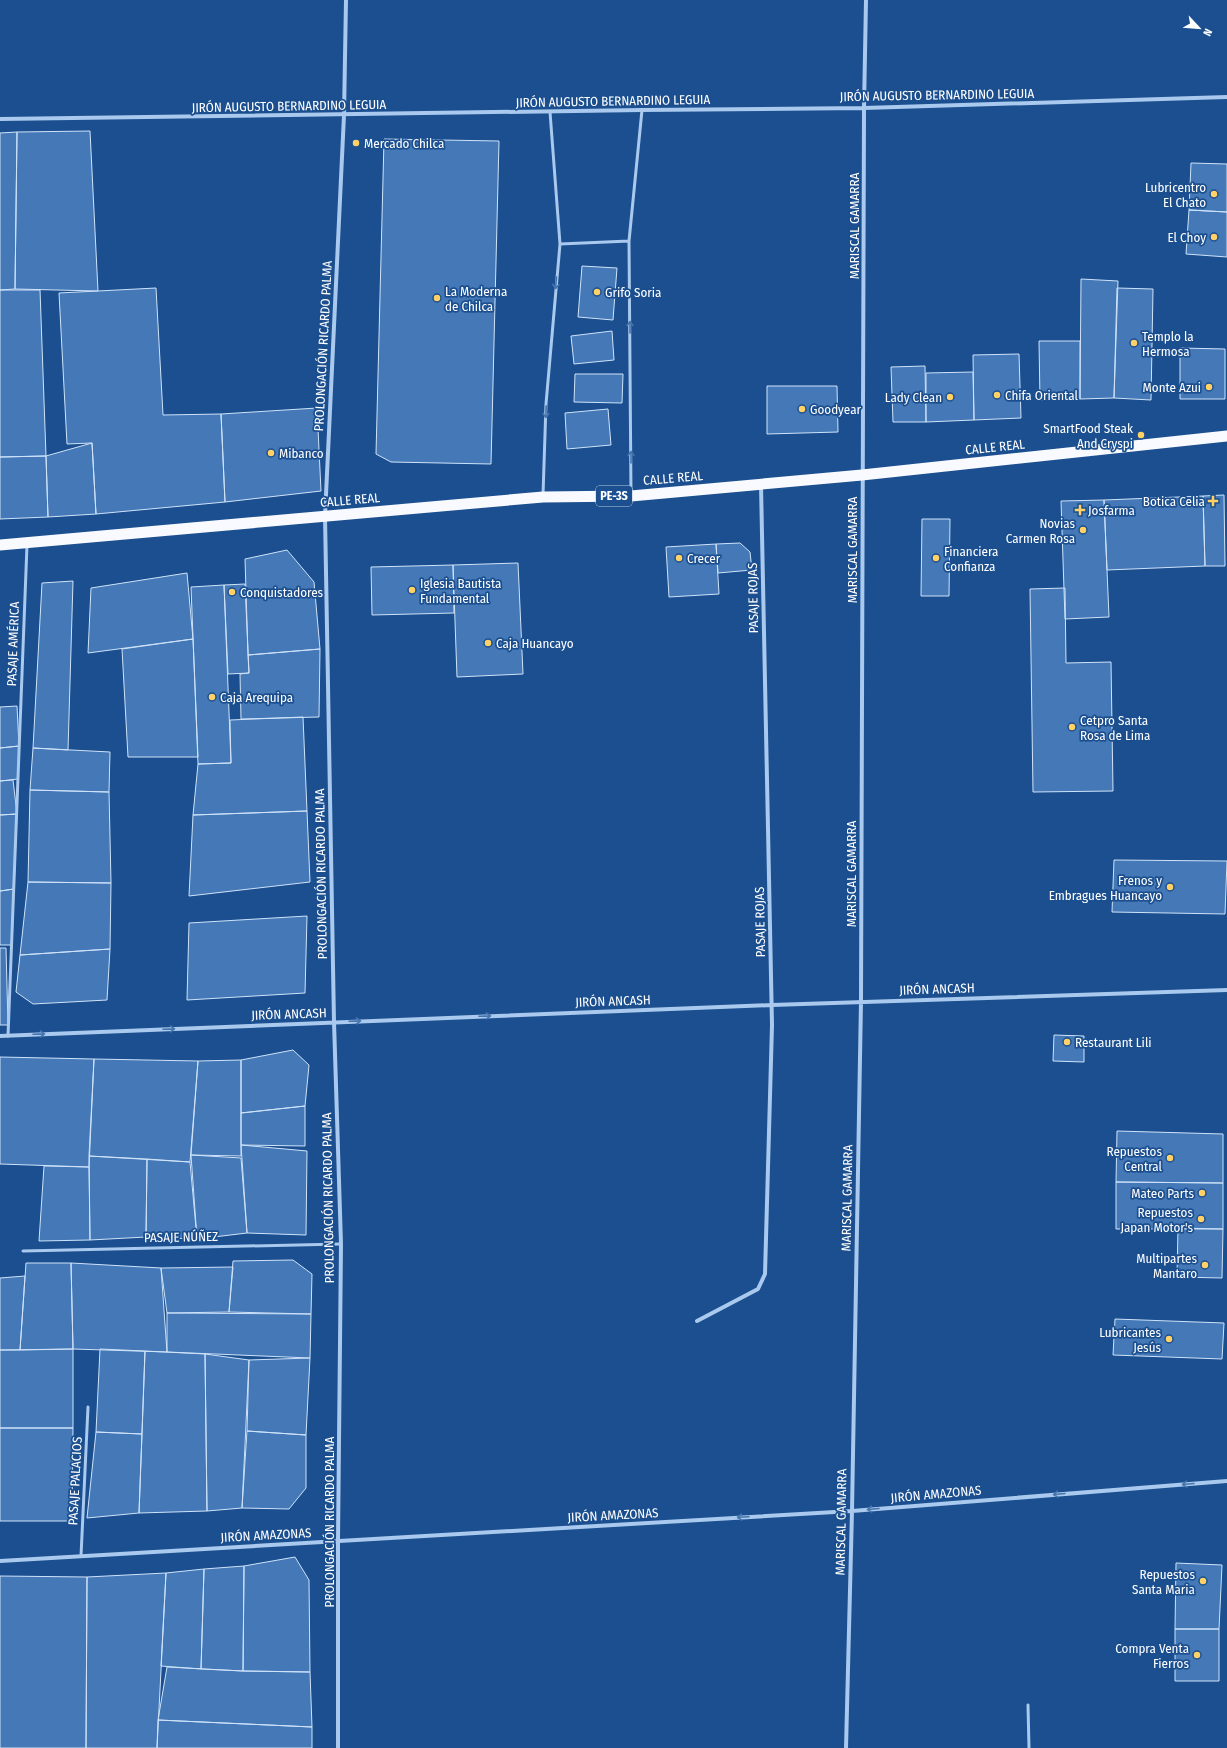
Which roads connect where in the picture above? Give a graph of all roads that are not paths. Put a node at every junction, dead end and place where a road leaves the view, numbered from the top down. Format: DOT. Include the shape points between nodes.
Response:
graph roads {
  1 [pos="346,0"];
  2 [pos="866,0"];
  3 [pos="1227,97"];
  4 [pos="864,108"];
  5 [pos="642,110"];
  6 [pos="550,112"];
  7 [pos="344,115"];
  8 [pos="0,120"];
  9 [pos="630,241"];
  10 [pos="560,244"];
  11 [pos="1227,436"];
  12 [pos="862,475"];
  13 [pos="761,484"];
  14 [pos="631,496"];
  15 [pos="543,498"];
  16 [pos="325,516"];
  17 [pos="28,542"];
  18 [pos="0,545"];
  19 [pos="1227,990"];
  20 [pos="861,1001"];
  21 [pos="772,1005"];
  22 [pos="334,1022"];
  23 [pos="0,1036"];
  24 [pos="8,1036"];
  25 [pos="341,1244"];
  26 [pos="23,1251"];
  27 [pos="697,1321"];
  28 [pos="88,1407"];
  29 [pos="1227,1481"];
  30 [pos="852,1511"];
  31 [pos="338,1541"];
  32 [pos="81,1556"];
  33 [pos="0,1561"];
  34 [pos="1028,1705"];
  35 [pos="338,1748"];
  36 [pos="846,1748"];
  37 [pos="1028,1748"];
  1 -- 7 [label="street, PROLONGACIÓN RICARDO PALMA"];
  2 -- 4 [label="street, MARISCAL GAMARRA"];
  3 -- 4 [label="street, JIRÓN AUGUSTO BERNARDINO LEGUIA"];
  4 -- 5 [label="street, JIRÓN AUGUSTO BERNARDINO LEGUIA"];
  4 -- 12 [label="street, MARISCAL GAMARRA"];
  5 -- 6 [label="street, JIRÓN AUGUSTO BERNARDINO LEGUIA"];
  5 -- 9 [label="lane"];
  6 -- 7 [label="street, JIRÓN AUGUSTO BERNARDINO LEGUIA"];
  6 -- 10 [label="lane"];
  7 -- 8 [label="street, JIRÓN AUGUSTO BERNARDINO LEGUIA"];
  7 -- 16 [label="street, PROLONGACIÓN RICARDO PALMA"];
  9 -- 10 [label="lane"];
  14 -- 9 [label="lane, one-way"];
  10 -- 15 [label="lane, one-way" via="546,404"];
  11 -- 12 [label="highway, CALLE REAL / PE-3S"];
  12 -- 13 [label="highway, CALLE REAL / PE-3S"];
  12 -- 20 [label="street, MARISCAL GAMARRA"];
  13 -- 14 [label="highway, CALLE REAL / PE-3S"];
  13 -- 21 [label="street, PASAJE ROJAS"];
  14 -- 15 [label="highway, CALLE REAL / PE-3S"];
  15 -- 16 [label="highway, CALLE REAL / PE-3S"];
  16 -- 17 [label="highway, CALLE REAL / PE-3S"];
  16 -- 22 [label="street, PROLONGACIÓN RICARDO PALMA"];
  17 -- 18 [label="highway, CALLE REAL / PE-3S"];
  17 -- 24 [label="lane, PASAJE AMÉRICA"];
  19 -- 20 [label="street, JIRÓN ANCASH"];
  20 -- 21 [label="street, JIRÓN ANCASH"];
  20 -- 30 [label="street, MARISCAL GAMARRA"];
  22 -- 21 [label="street, JIRÓN ANCASH, one-way"];
  21 -- 27 [label="street, PASAJE ROJAS" via="765,1274 758,1289"];
  24 -- 22 [label="street, JIRÓN ANCASH, one-way"];
  22 -- 25 [label="street, PROLONGACIÓN RICARDO PALMA"];
  23 -- 24 [label="street, JIRÓN ANCASH"];
  25 -- 26 [label="lane, PASAJE NÚÑEZ"];
  25 -- 31 [label="street, PROLONGACIÓN RICARDO PALMA"];
  28 -- 32 [label="lane, PASAJE PALACIOS"];
  29 -- 30 [label="street, JIRÓN AMAZONAS, one-way"];
  30 -- 31 [label="street, JIRÓN AMAZONAS, one-way"];
  30 -- 36 [label="street, MARISCAL GAMARRA"];
  31 -- 32 [label="street, JIRÓN AMAZONAS"];
  31 -- 35 [label="street, PROLONGACIÓN RICARDO PALMA"];
  32 -- 33 [label="street, JIRÓN AMAZONAS"];
  34 -- 37 [label="lane"];
}
